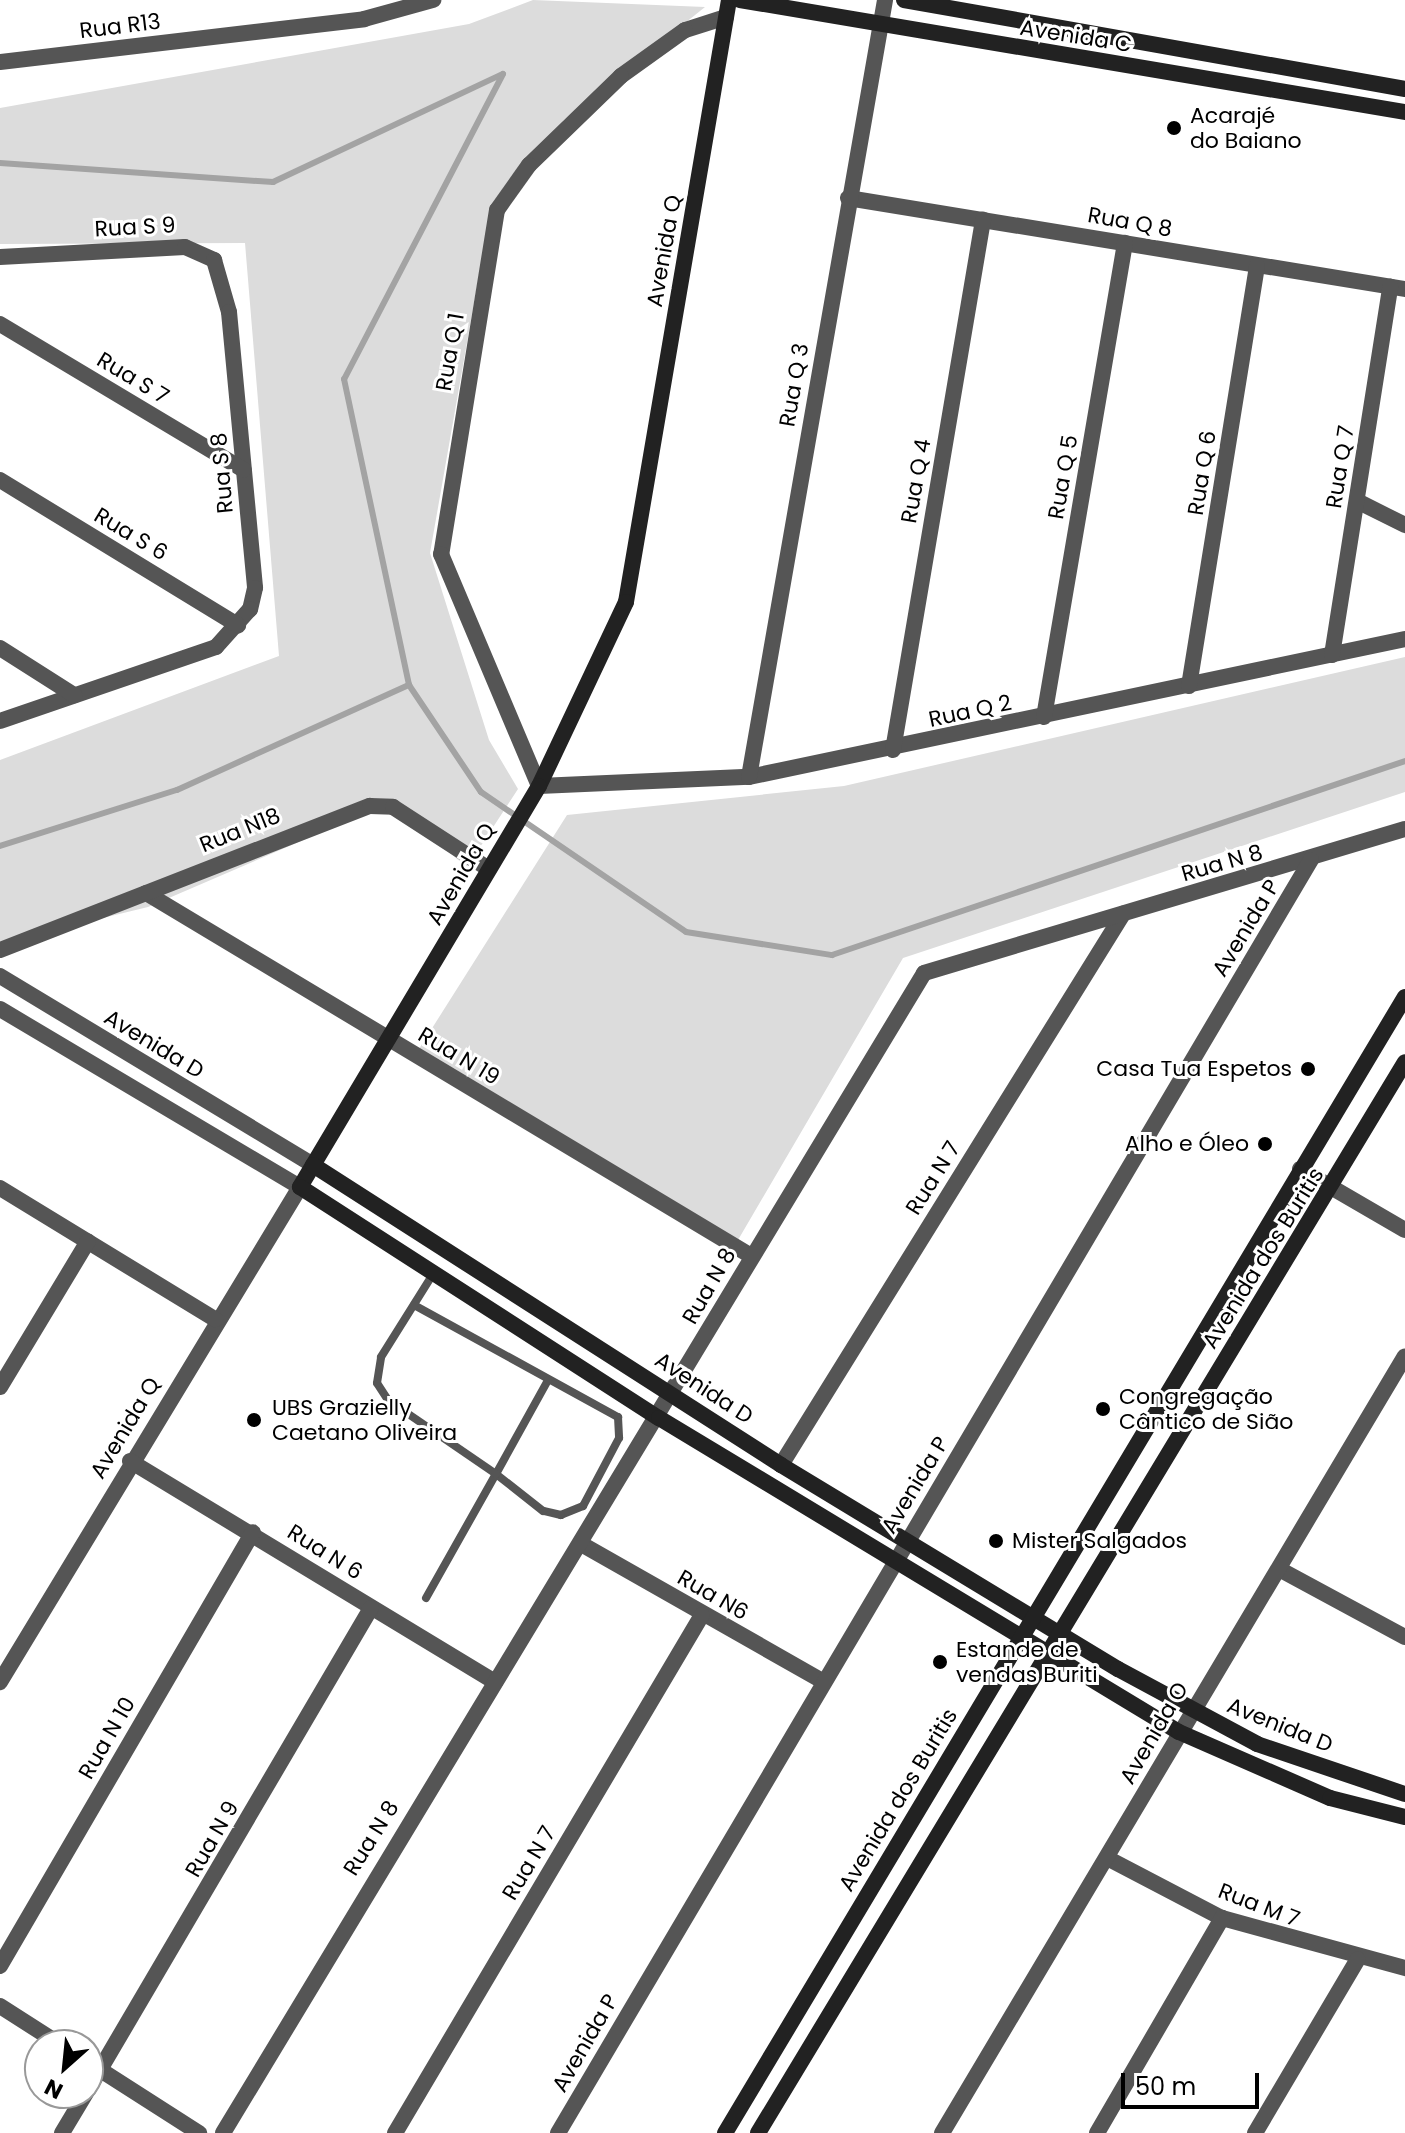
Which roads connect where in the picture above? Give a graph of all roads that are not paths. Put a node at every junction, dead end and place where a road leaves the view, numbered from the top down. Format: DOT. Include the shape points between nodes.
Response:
graph roads {
  1 [pos="433,0"];
  2 [pos="740,0"];
  3 [pos="885,0"];
  4 [pos="904,0"];
  5 [pos="728,8"];
  6 [pos="880,26"];
  7 [pos="0,62"];
  8 [pos="1405,89"];
  9 [pos="1405,112"];
  10 [pos="848,198"];
  11 [pos="983,220"];
  12 [pos="1125,243"];
  13 [pos="0,257"];
  14 [pos="1257,266"];
  15 [pos="1398,288"];
  16 [pos="229,312"];
  17 [pos="0,324"];
  18 [pos="244,470"];
  19 [pos="0,480"];
  20 [pos="1357,501"];
  21 [pos="1405,525"];
  22 [pos="238,625"];
  23 [pos="1405,639"];
  24 [pos="0,648"];
  25 [pos="1332,655"];
  26 [pos="1189,686"];
  27 [pos="74,695"];
  28 [pos="1044,717"];
  29 [pos="0,721"];
  30 [pos="893,750"];
  31 [pos="749,777"];
  32 [pos="539,786"];
  33 [pos="1405,829"];
  34 [pos="1311,860"];
  35 [pos="489,869"];
  36 [pos="146,893"];
  37 [pos="1123,914"];
  38 [pos="0,950"];
  39 [pos="0,976"];
  40 [pos="1405,997"];
  41 [pos="0,1009"];
  42 [pos="386,1038"];
  43 [pos="1405,1062"];
  44 [pos="313,1165"];
  45 [pos="1300,1169"];
  46 [pos="300,1187"];
  47 [pos="1333,1187"];
  48 [pos="0,1188"];
  49 [pos="1405,1230"];
  50 [pos="88,1241"];
  51 [pos="751,1256"];
  52 [pos="434,1273"];
  53 [pos="414,1305"];
  54 [pos="215,1319"];
  55 [pos="1405,1356"];
  56 [pos="548,1380"];
  57 [pos="0,1387"];
  58 [pos="672,1393"];
  59 [pos="659,1418"];
  60 [pos="130,1461"];
  61 [pos="781,1465"];
  62 [pos="496,1474"];
  63 [pos="253,1532"];
  64 [pos="909,1539"];
  65 [pos="583,1545"];
  66 [pos="896,1562"];
  67 [pos="1279,1569"];
  68 [pos="426,1598"];
  69 [pos="371,1608"];
  70 [pos="702,1615"];
  71 [pos="1031,1615"];
  72 [pos="1059,1631"];
  73 [pos="1404,1634"];
  74 [pos="1021,1637"];
  75 [pos="1043,1651"];
  76 [pos="822,1681"];
  77 [pos="0,1682"];
  78 [pos="495,1682"];
  79 [pos="1192,1710"];
  80 [pos="1179,1732"];
  81 [pos="1405,1794"];
  82 [pos="1405,1817"];
  83 [pos="1107,1858"];
  84 [pos="1222,1918"];
  85 [pos="1358,1959"];
  86 [pos="0,1966"];
  87 [pos="1405,1968"];
  88 [pos="0,2006"];
  89 [pos="36,2029"];
  90 [pos="104,2049"];
  91 [pos="104,2072"];
  92 [pos="77,2109"];
  93 [pos="62,2133"];
  94 [pos="199,2133"];
  95 [pos="223,2133"];
  96 [pos="395,2133"];
  97 [pos="558,2133"];
  98 [pos="725,2133"];
  99 [pos="758,2133"];
  100 [pos="942,2133"];
  101 [pos="1097,2133"];
  102 [pos="1255,2133"];
  1 -- 7 [label="street, Rua R13" via="364,19"];
  2 -- 6 [label="street, Avenida C"];
  3 -- 6 [label="street, Rua Q 3"];
  4 -- 8 [label="street, Avenida C"];
  5 -- 32 [label="street, Avenida Q" via="626,602"];
  5 -- 32 [label="street, Rua Q 1" via="685,30 621,76 529,165 497,210 441,554"];
  6 -- 9 [label="street, Avenida C"];
  6 -- 10 [label="street, Rua Q 3"];
  10 -- 11 [label="street, Rua Q 8"];
  10 -- 31 [label="street, Rua Q 3"];
  11 -- 12 [label="street, Rua Q 8"];
  11 -- 30 [label="street, Rua Q 4"];
  12 -- 14 [label="street, Rua Q 8"];
  12 -- 28 [label="street, Rua Q 5"];
  13 -- 16 [label="street, Rua S 9" via="185,247 214,260"];
  14 -- 15 [label="street, Rua Q 8"];
  14 -- 26 [label="street, Rua Q 6"];
  15 -- 20 [label="street, Rua Q 7"];
  16 -- 18 [label="street, Rua S 8"];
  17 -- 18 [label="street, Rua S 7"];
  18 -- 22 [label="street, Rua S 8" via="255,588"];
  19 -- 22 [label="street, Rua S 6"];
  20 -- 21 [label="street"];
  20 -- 25 [label="street, Rua Q 7"];
  22 -- 27 [label="street" via="204,653"];
  23 -- 25 [label="street, Rua Q 2"];
  24 -- 27 [label="street"];
  25 -- 26 [label="street, Rua Q 2"];
  26 -- 28 [label="street, Rua Q 2"];
  27 -- 29 [label="street"];
  28 -- 30 [label="street, Rua Q 2"];
  30 -- 31 [label="street, Rua Q 2"];
  31 -- 32 [label="street, Rua Q 2"];
  32 -- 35 [label="street, Avenida Q"];
  33 -- 34 [label="street, Rua N 8"];
  34 -- 37 [label="street, Rua N 8"];
  34 -- 64 [label="street, Avenida P"];
  35 -- 36 [label="street, Rua N18" via="393,807 377,805"];
  35 -- 42 [label="street, Avenida Q"];
  36 -- 38 [label="street, Rua N18"];
  36 -- 42 [label="street, Rua N 19"];
  37 -- 51 [label="street, Rua N 8" via="924,973"];
  37 -- 61 [label="street, Rua N 7"];
  39 -- 44 [label="street, Avenida D"];
  40 -- 45 [label="street, Avenida dos Buritis"];
  41 -- 46 [label="street, Avenida D"];
  42 -- 44 [label="street, Avenida Q"];
  42 -- 51 [label="street, Rua N 19"];
  43 -- 47 [label="street, Avenida dos Buritis"];
  44 -- 46 [label="street, Avenida Q"];
  44 -- 58 [label="street, Avenida D"];
  45 -- 47 [label="street"];
  45 -- 71 [label="street, Avenida dos Buritis"];
  46 -- 52 [label="street, Avenida D"];
  46 -- 54 [label="street, Avenida Q"];
  47 -- 49 [label="street"];
  47 -- 72 [label="street, Avenida dos Buritis"];
  48 -- 50 [label="street"];
  50 -- 54 [label="street"];
  50 -- 57 [label="street"];
  51 -- 58 [label="street, Rua N 8"];
  52 -- 53 [label="lane"];
  52 -- 59 [label="street, Avenida D"];
  53 -- 56 [label="lane"];
  53 -- 62 [label="lane" via="381,1357 377,1383 388,1400"];
  54 -- 60 [label="street, Avenida Q"];
  55 -- 67 [label="street, Avenida O"];
  56 -- 62 [label="lane"];
  56 -- 62 [label="lane" via="621,1425 583,1506 561,1515 543,1511"];
  58 -- 59 [label="street, Rua N 8"];
  58 -- 61 [label="street, Avenida D"];
  59 -- 65 [label="street, Rua N 8"];
  59 -- 66 [label="street, Avenida D"];
  60 -- 63 [label="street, Rua N 6"];
  60 -- 77 [label="street, Avenida Q"];
  61 -- 64 [label="street, Avenida D"];
  62 -- 68 [label="lane"];
  63 -- 69 [label="street, Rua N 6"];
  63 -- 86 [label="street, Rua N 10"];
  64 -- 66 [label="street, Avenida P"];
  64 -- 71 [label="street, Avenida D"];
  65 -- 70 [label="street, Rua N6"];
  65 -- 78 [label="street, Rua N 8"];
  66 -- 74 [label="street, Avenida D"];
  66 -- 76 [label="street, Avenida P"];
  67 -- 73 [label="street"];
  67 -- 79 [label="street, Avenida O"];
  69 -- 78 [label="street, Rua N 6"];
  69 -- 90 [label="street, Rua N 9"];
  70 -- 76 [label="street, Rua N6"];
  70 -- 96 [label="street, Rua N 7"];
  71 -- 72 [label="street, Avenida D"];
  71 -- 74 [label="street, Avenida dos Buritis"];
  72 -- 75 [label="street, Avenida dos Buritis"];
  72 -- 79 [label="street, Avenida D"];
  74 -- 75 [label="street, Avenida D"];
  74 -- 98 [label="street, Avenida dos Buritis"];
  75 -- 80 [label="street, Avenida D"];
  75 -- 99 [label="street, Avenida dos Buritis"];
  76 -- 97 [label="street, Avenida P"];
  78 -- 95 [label="street, Rua N 8" via="346,1918"];
  79 -- 80 [label="street, Avenida O"];
  79 -- 81 [label="street, Avenida D" via="1257,1744"];
  80 -- 82 [label="street, Avenida D" via="1330,1798"];
  80 -- 83 [label="street, Avenida O"];
  83 -- 84 [label="street, Rua M 7"];
  83 -- 100 [label="street, Avenida O"];
  84 -- 85 [label="street, Rua M 7"];
  84 -- 101 [label="street"];
  85 -- 87 [label="street, Rua M 7"];
  85 -- 102 [label="street"];
  88 -- 89 [label="street"];
  91 -- 94 [label="street"];
  92 -- 93 [label="street, Rua N 9"];
}
